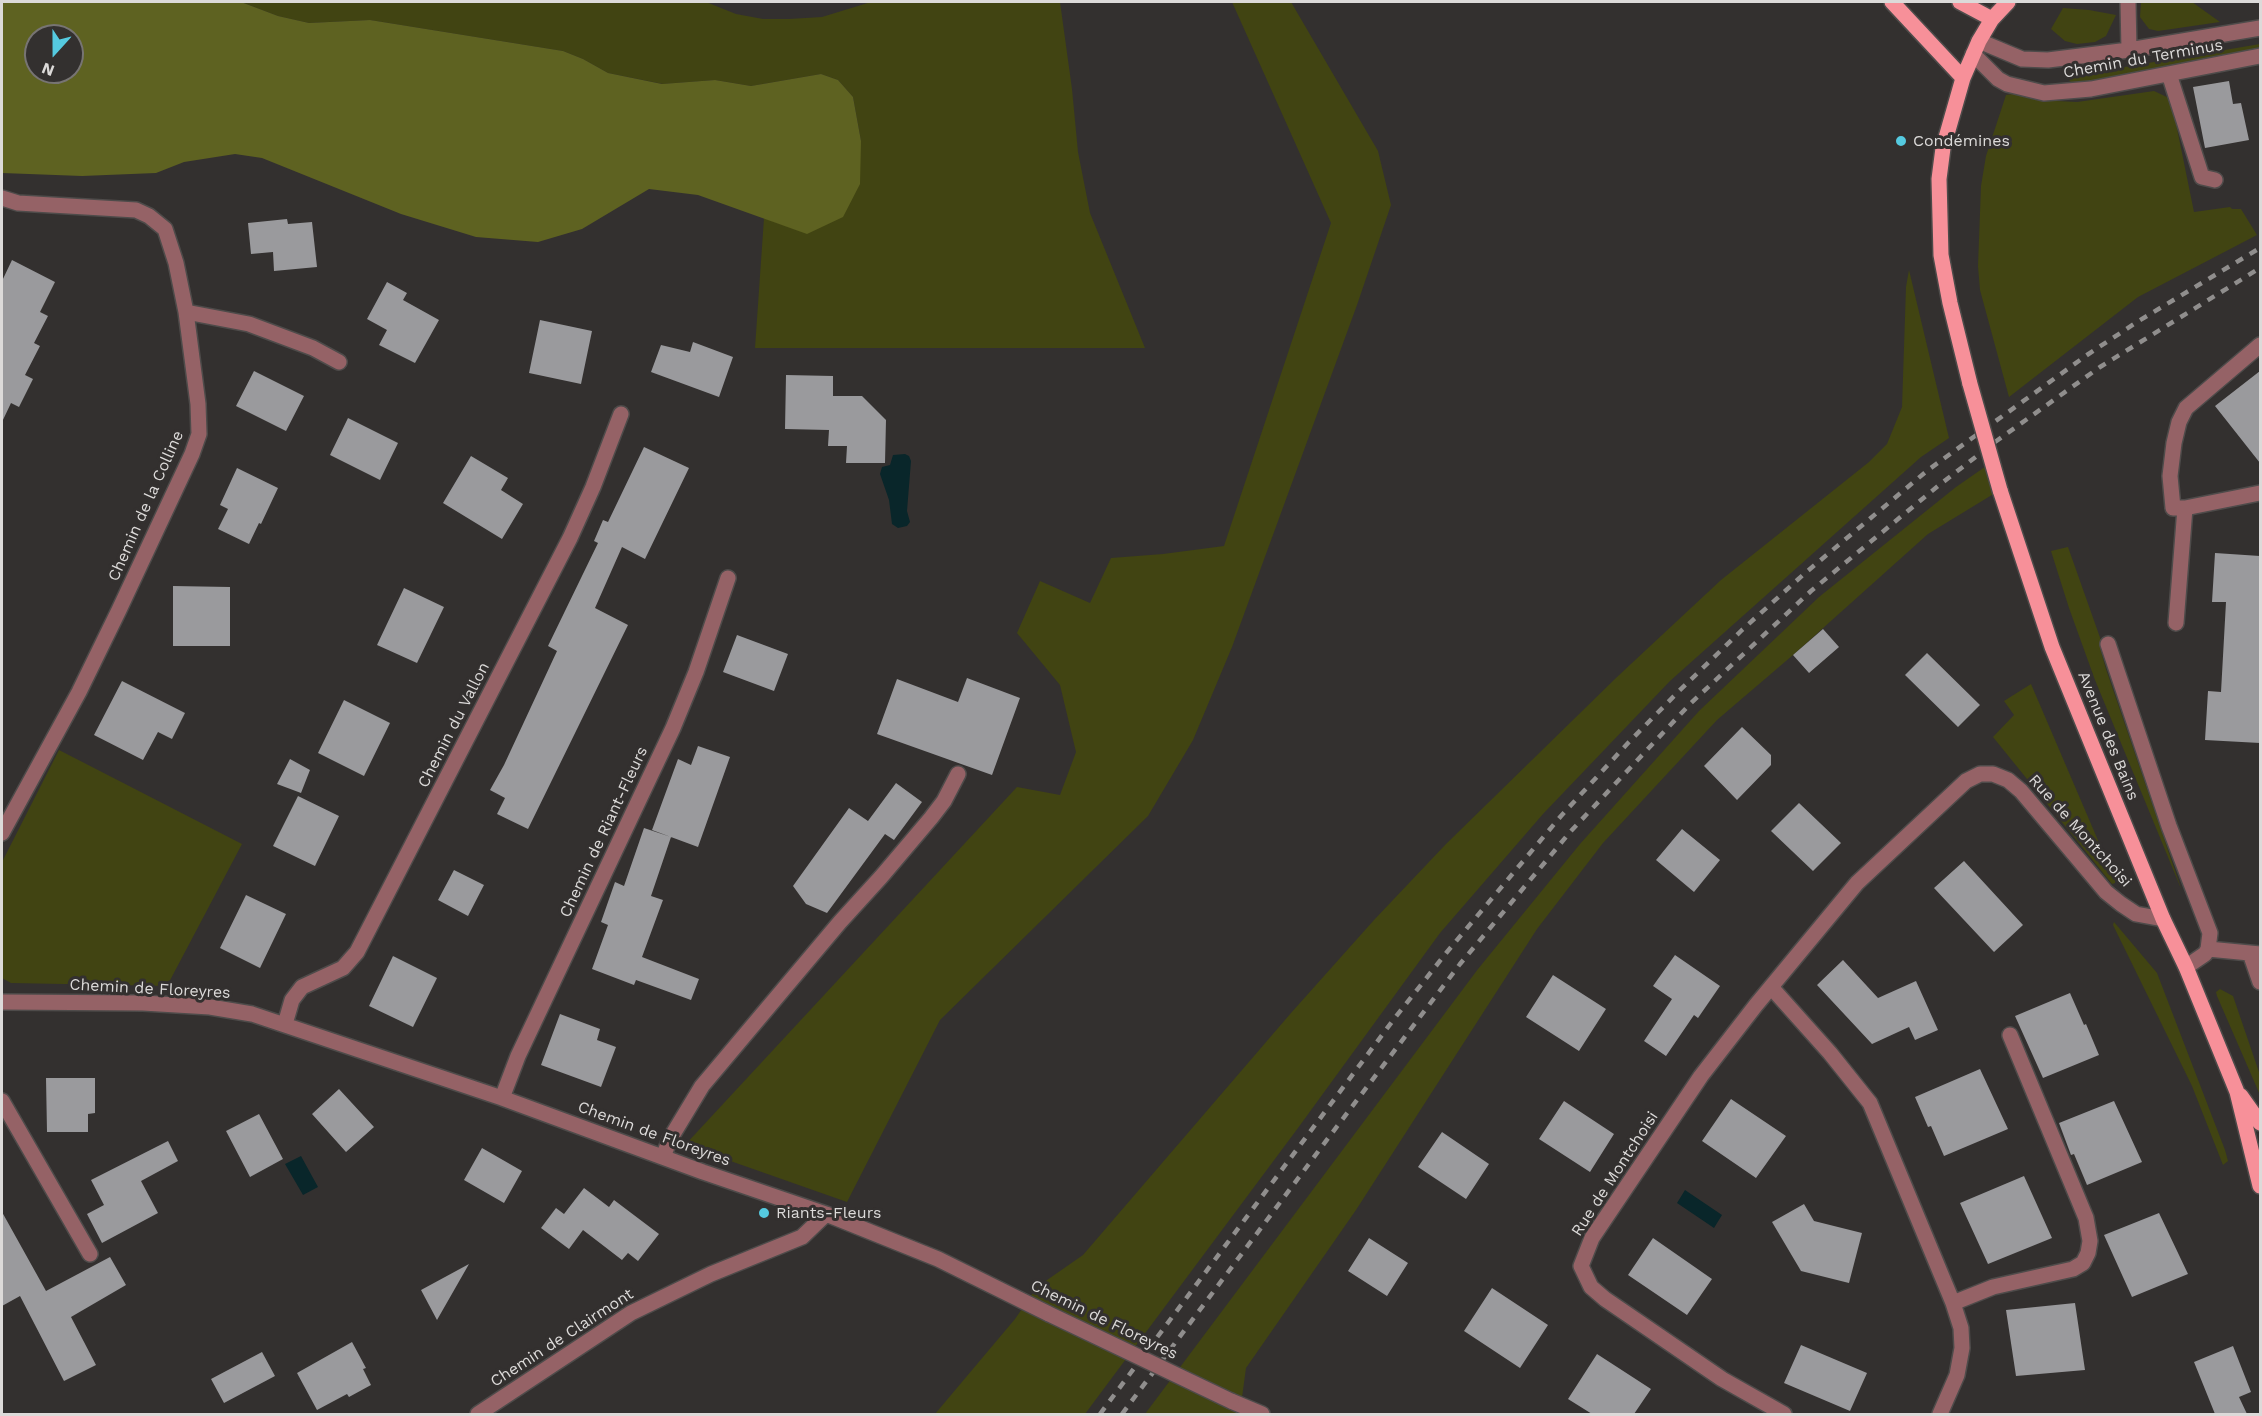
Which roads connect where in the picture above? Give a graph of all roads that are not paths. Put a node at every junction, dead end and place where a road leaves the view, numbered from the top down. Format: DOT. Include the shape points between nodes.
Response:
graph roads {
  1 [pos="1892,2"];
  2 [pos="1960,2"];
  3 [pos="2008,2"];
  4 [pos="2128,2"];
  5 [pos="1992,19"];
  6 [pos="2260,28"];
  7 [pos="1976,48"];
  8 [pos="2129,50"];
  9 [pos="2260,56"];
  10 [pos="2169,74"];
  11 [pos="1964,78"];
  12 [pos="2215,180"];
  13 [pos="2,198"];
  14 [pos="186,312"];
  15 [pos="2260,345"];
  16 [pos="339,362"];
  17 [pos="621,414"];
  18 [pos="2260,493"];
  19 [pos="2179,508"];
  20 [pos="728,578"];
  21 [pos="2176,623"];
  22 [pos="2108,644"];
  23 [pos="958,774"];
  24 [pos="2,833"];
  25 [pos="2163,919"];
  26 [pos="2208,949"];
  27 [pos="2255,954"];
  28 [pos="2186,968"];
  29 [pos="2260,982"];
  30 [pos="1771,987"];
  31 [pos="2,1002"];
  32 [pos="285,1024"];
  33 [pos="2010,1035"];
  34 [pos="2237,1092"];
  35 [pos="502,1098"];
  36 [pos="2,1101"];
  37 [pos="2260,1123"];
  38 [pos="663,1157"];
  39 [pos="2260,1186"];
  40 [pos="826,1214"];
  41 [pos="90,1254"];
  42 [pos="1953,1303"];
  43 [pos="1236,1407"];
  44 [pos="478,1414"];
  45 [pos="1262,1414"];
  46 [pos="1784,1414"];
  47 [pos="1940,1414"];
  1 -- 11 [label="main road"];
  2 -- 5 [label="main road"];
  3 -- 5 [label="main road, Avenue des Bains"];
  4 -- 8 [label="street"];
  5 -- 7 [label="main road, Avenue des Bains"];
  6 -- 8 [label="street"];
  7 -- 8 [label="street" via="2022,59 2048,60"];
  7 -- 10 [label="street, Chemin du Terminus" via="1998,79 2044,93 2091,90"];
  7 -- 11 [label="main road, Avenue des Bains"];
  9 -- 10 [label="street, Chemin du Terminus"];
  10 -- 12 [label="street" via="2202,177"];
  11 -- 25 [label="main road, Avenue des Bains, bridge" via="1943,148 1938,199 1941,255 1950,303 2000,490 2052,647"];
  13 -- 14 [label="street, Chemin de la Colline" via="18,203 117,207 149,216 165,229"];
  14 -- 16 [label="street" via="249,324"];
  14 -- 24 [label="street, Chemin de la Colline" via="198,404 199,434 192,454 79,692"];
  15 -- 19 [label="street" via="2186,408 2179,422 2170,476"];
  17 -- 32 [label="street, Chemin du Vallon" via="570,538 357,952 343,968 302,987 292,1000"];
  18 -- 19 [label="street"];
  19 -- 21 [label="street"];
  20 -- 35 [label="street, Chemin de Riant-Fleurs" via="673,728 518,1056"];
  22 -- 26 [label="street" via="2169,826 2210,933"];
  23 -- 38 [label="street" via="931,819 702,1086"];
  25 -- 28 [label="main road, Avenue des Bains"];
  25 -- 30 [label="street, Rue de Montchoisi" via="2136,914 2113,898 2021,791 2008,780 1980,774 1966,781 1857,884"];
  26 -- 27 [label="street"];
  26 -- 28 [label="street"];
  27 -- 29 [label="street"];
  28 -- 34 [label="main road, Avenue des Bains"];
  30 -- 42 [label="street" via="1870,1103"];
  30 -- 46 [label="street, Rue de Montchoisi" via="1701,1076 1592,1238 1581,1266 1591,1287 1605,1299 1722,1380"];
  31 -- 32 [label="street, Chemin de Floreyres" via="210,1007"];
  32 -- 35 [label="street, Chemin de Floreyres"];
  33 -- 42 [label="street" via="2086,1218 2088,1253 2083,1263 2073,1269 1993,1287"];
  34 -- 37 [label="main road"];
  34 -- 39 [label="main road"];
  35 -- 38 [label="street, Chemin de Floreyres"];
  36 -- 41 [label="street"];
  38 -- 40 [label="street, Chemin de Floreyres"];
  40 -- 43 [label="street, Chemin de Floreyres, bridge" via="938,1259"];
  40 -- 44 [label="street, Chemin de Clairmont" via="802,1237 711,1274 631,1313"];
  42 -- 47 [label="street" via="1961,1328 1962,1355"];
  43 -- 45 [label="street, Chemin de Floreyres"];
}
